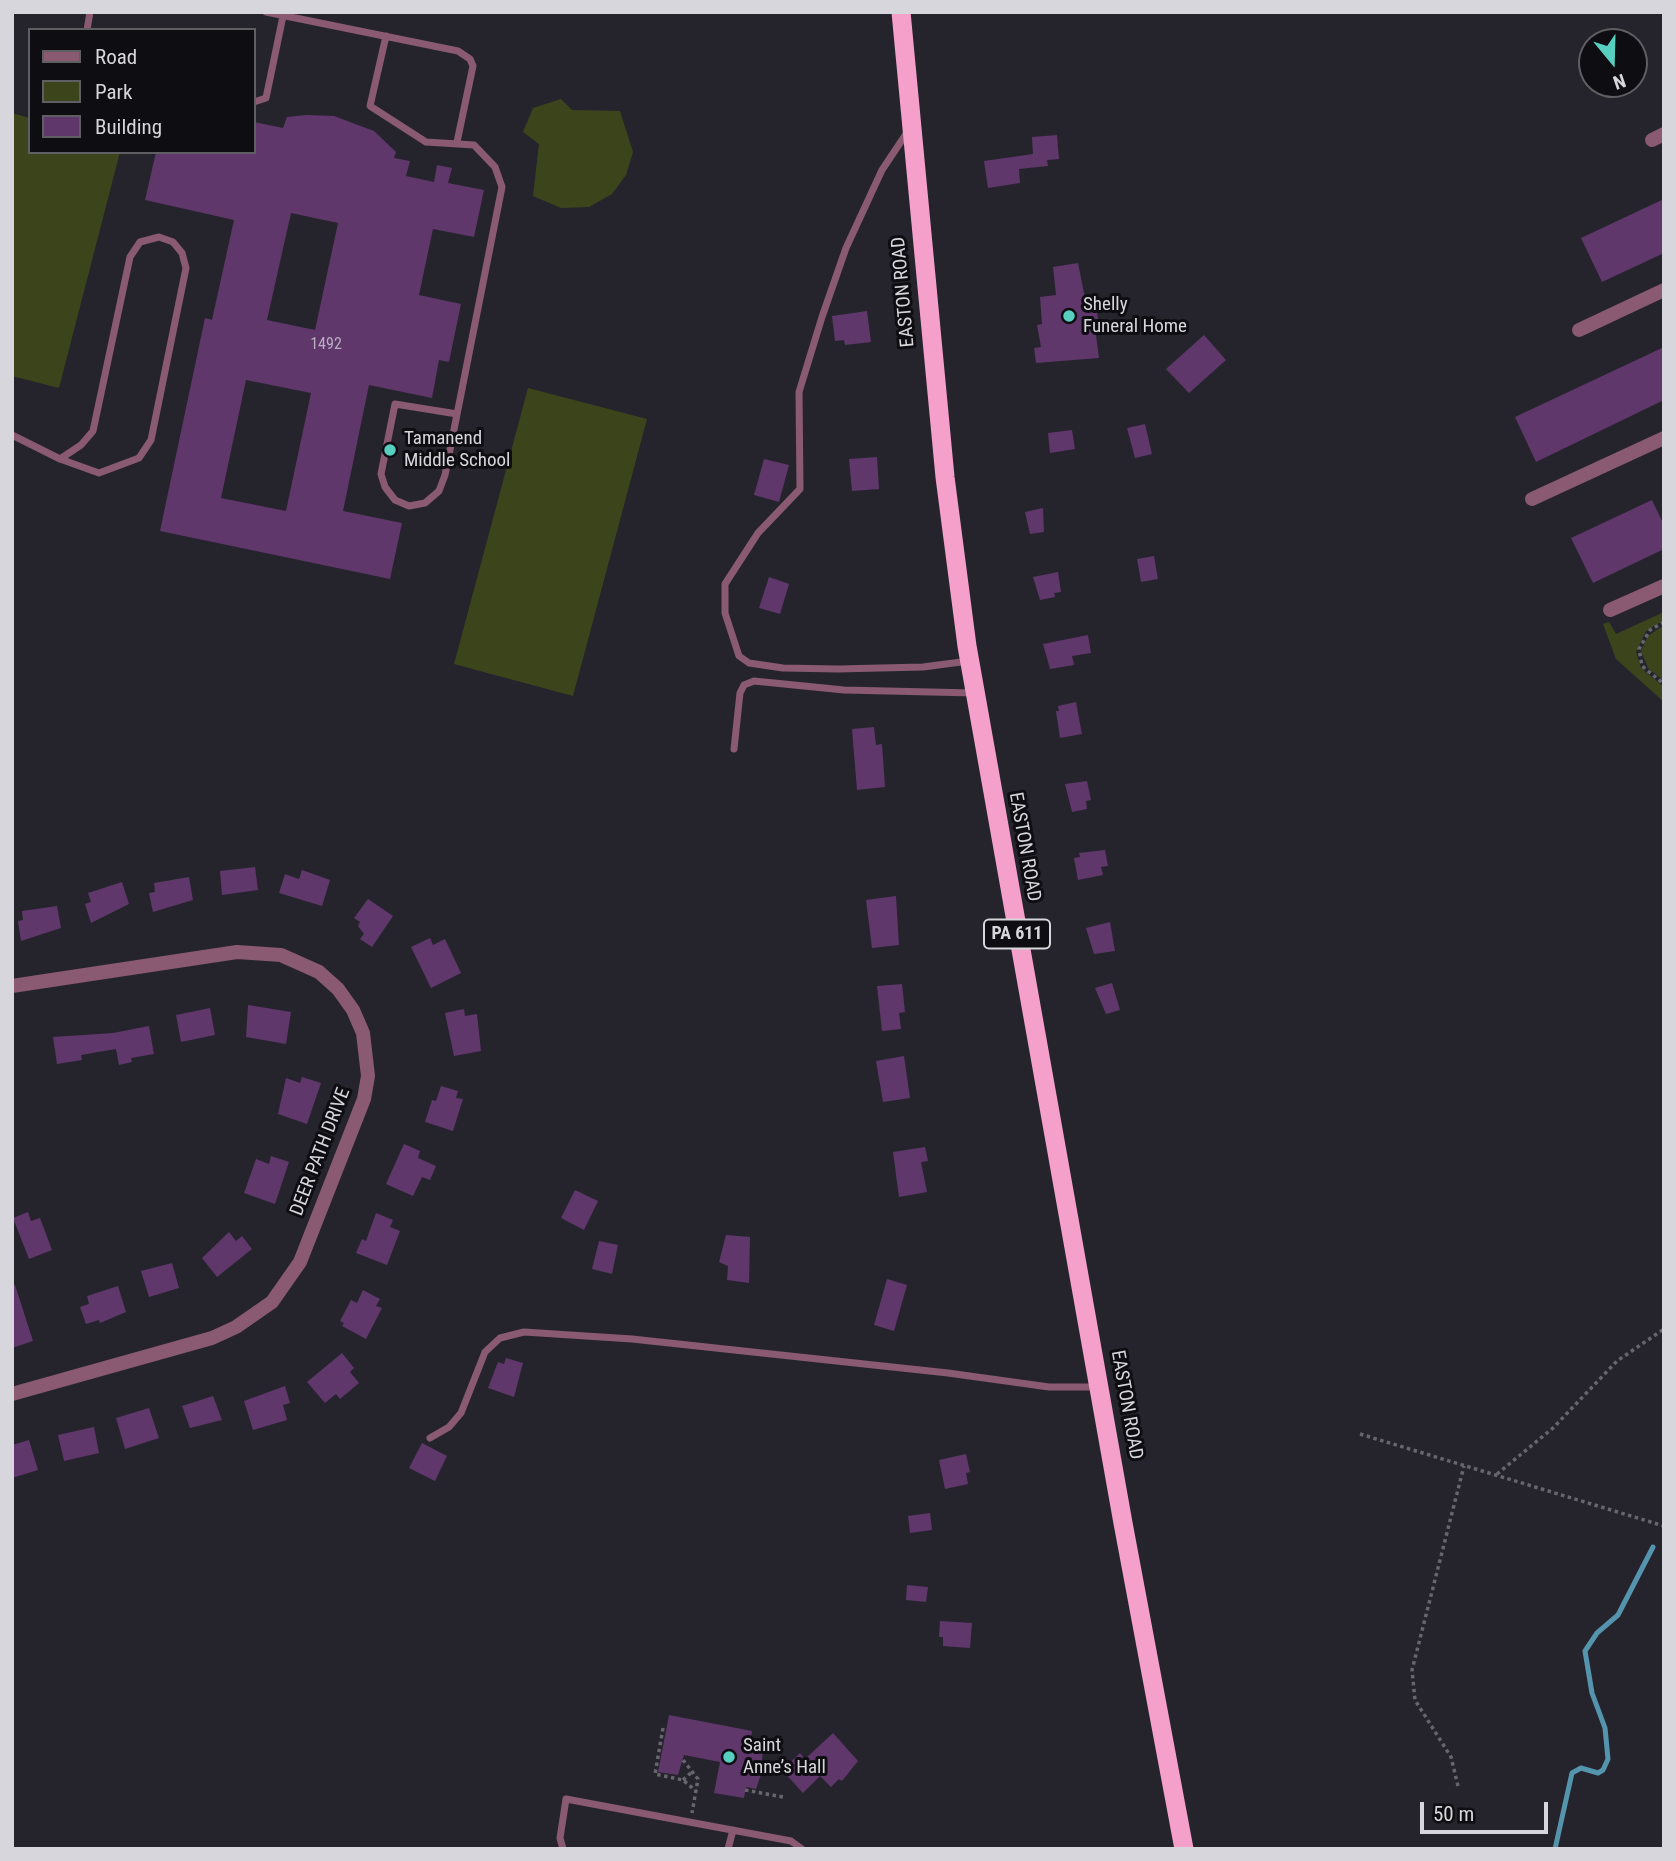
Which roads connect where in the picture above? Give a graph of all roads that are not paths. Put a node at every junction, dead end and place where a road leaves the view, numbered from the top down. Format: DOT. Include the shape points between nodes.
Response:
graph roads {
  1 [pos="266,12"];
  2 [pos="901,12"];
  3 [pos="283,16"];
  4 [pos="386,36"];
  5 [pos="256,101"];
  6 [pos="912,126"];
  7 [pos="457,142"];
  8 [pos="1664,290"];
  9 [pos="1579,330"];
  10 [pos="457,414"];
  11 [pos="12,435"];
  12 [pos="1664,439"];
  13 [pos="60,459"];
  14 [pos="1532,499"];
  15 [pos="1664,586"];
  16 [pos="1610,610"];
  17 [pos="970,661"];
  18 [pos="975,693"];
  19 [pos="734,749"];
  20 [pos="12,986"];
  21 [pos="1100,1387"];
  22 [pos="12,1394"];
  23 [pos="430,1438"];
  24 [pos="733,1830"];
  25 [pos="563,1849"];
  26 [pos="728,1849"];
  27 [pos="802,1849"];
  28 [pos="1184,1849"];
  1 -- 3 [label="lane"];
  2 -- 6 [label="highway, EASTON ROAD / PA 611"];
  3 -- 4 [label="lane"];
  3 -- 5 [label="lane" via="265,97"];
  4 -- 7 [label="lane" via="370,106 426,142"];
  4 -- 7 [label="lane" via="458,51 470,59 473,66"];
  6 -- 17 [label="highway, EASTON ROAD / PA 611" via="945,477"];
  6 -- 17 [label="lane" via="882,170 846,248 822,317 799,392 800,489 758,533 725,584 724,613 739,656 749,663 838,668 923,667"];
  7 -- 10 [label="lane" via="474,145 495,167 502,187"];
  8 -- 9 [label="street"];
  10 -- 10 [label="lane" via="439,491 425,503 409,506 395,500 381,474 395,404"];
  11 -- 13 [label="lane"];
  12 -- 14 [label="street"];
  13 -- 13 [label="lane" via="99,473 139,458 151,440 186,268 173,242 159,237 140,242 130,257 93,431"];
  15 -- 16 [label="street"];
  17 -- 18 [label="highway, EASTON ROAD / PA 611"];
  18 -- 19 [label="lane" via="844,690 754,681 740,692"];
  18 -- 21 [label="highway, EASTON ROAD / PA 611"];
  20 -- 22 [label="street, DEER PATH DRIVE" via="237,952 281,955 319,972 338,989 363,1033 368,1076 364,1099 300,1262 272,1302 212,1338"];
  21 -- 23 [label="lane" via="1049,1387 673,1343 524,1332 500,1338 485,1352 461,1413"];
  21 -- 28 [label="highway, EASTON ROAD / PA 611"];
  24 -- 25 [label="lane" via="566,1799 560,1838"];
  24 -- 26 [label="lane"];
  24 -- 27 [label="lane" via="791,1841"];
}
